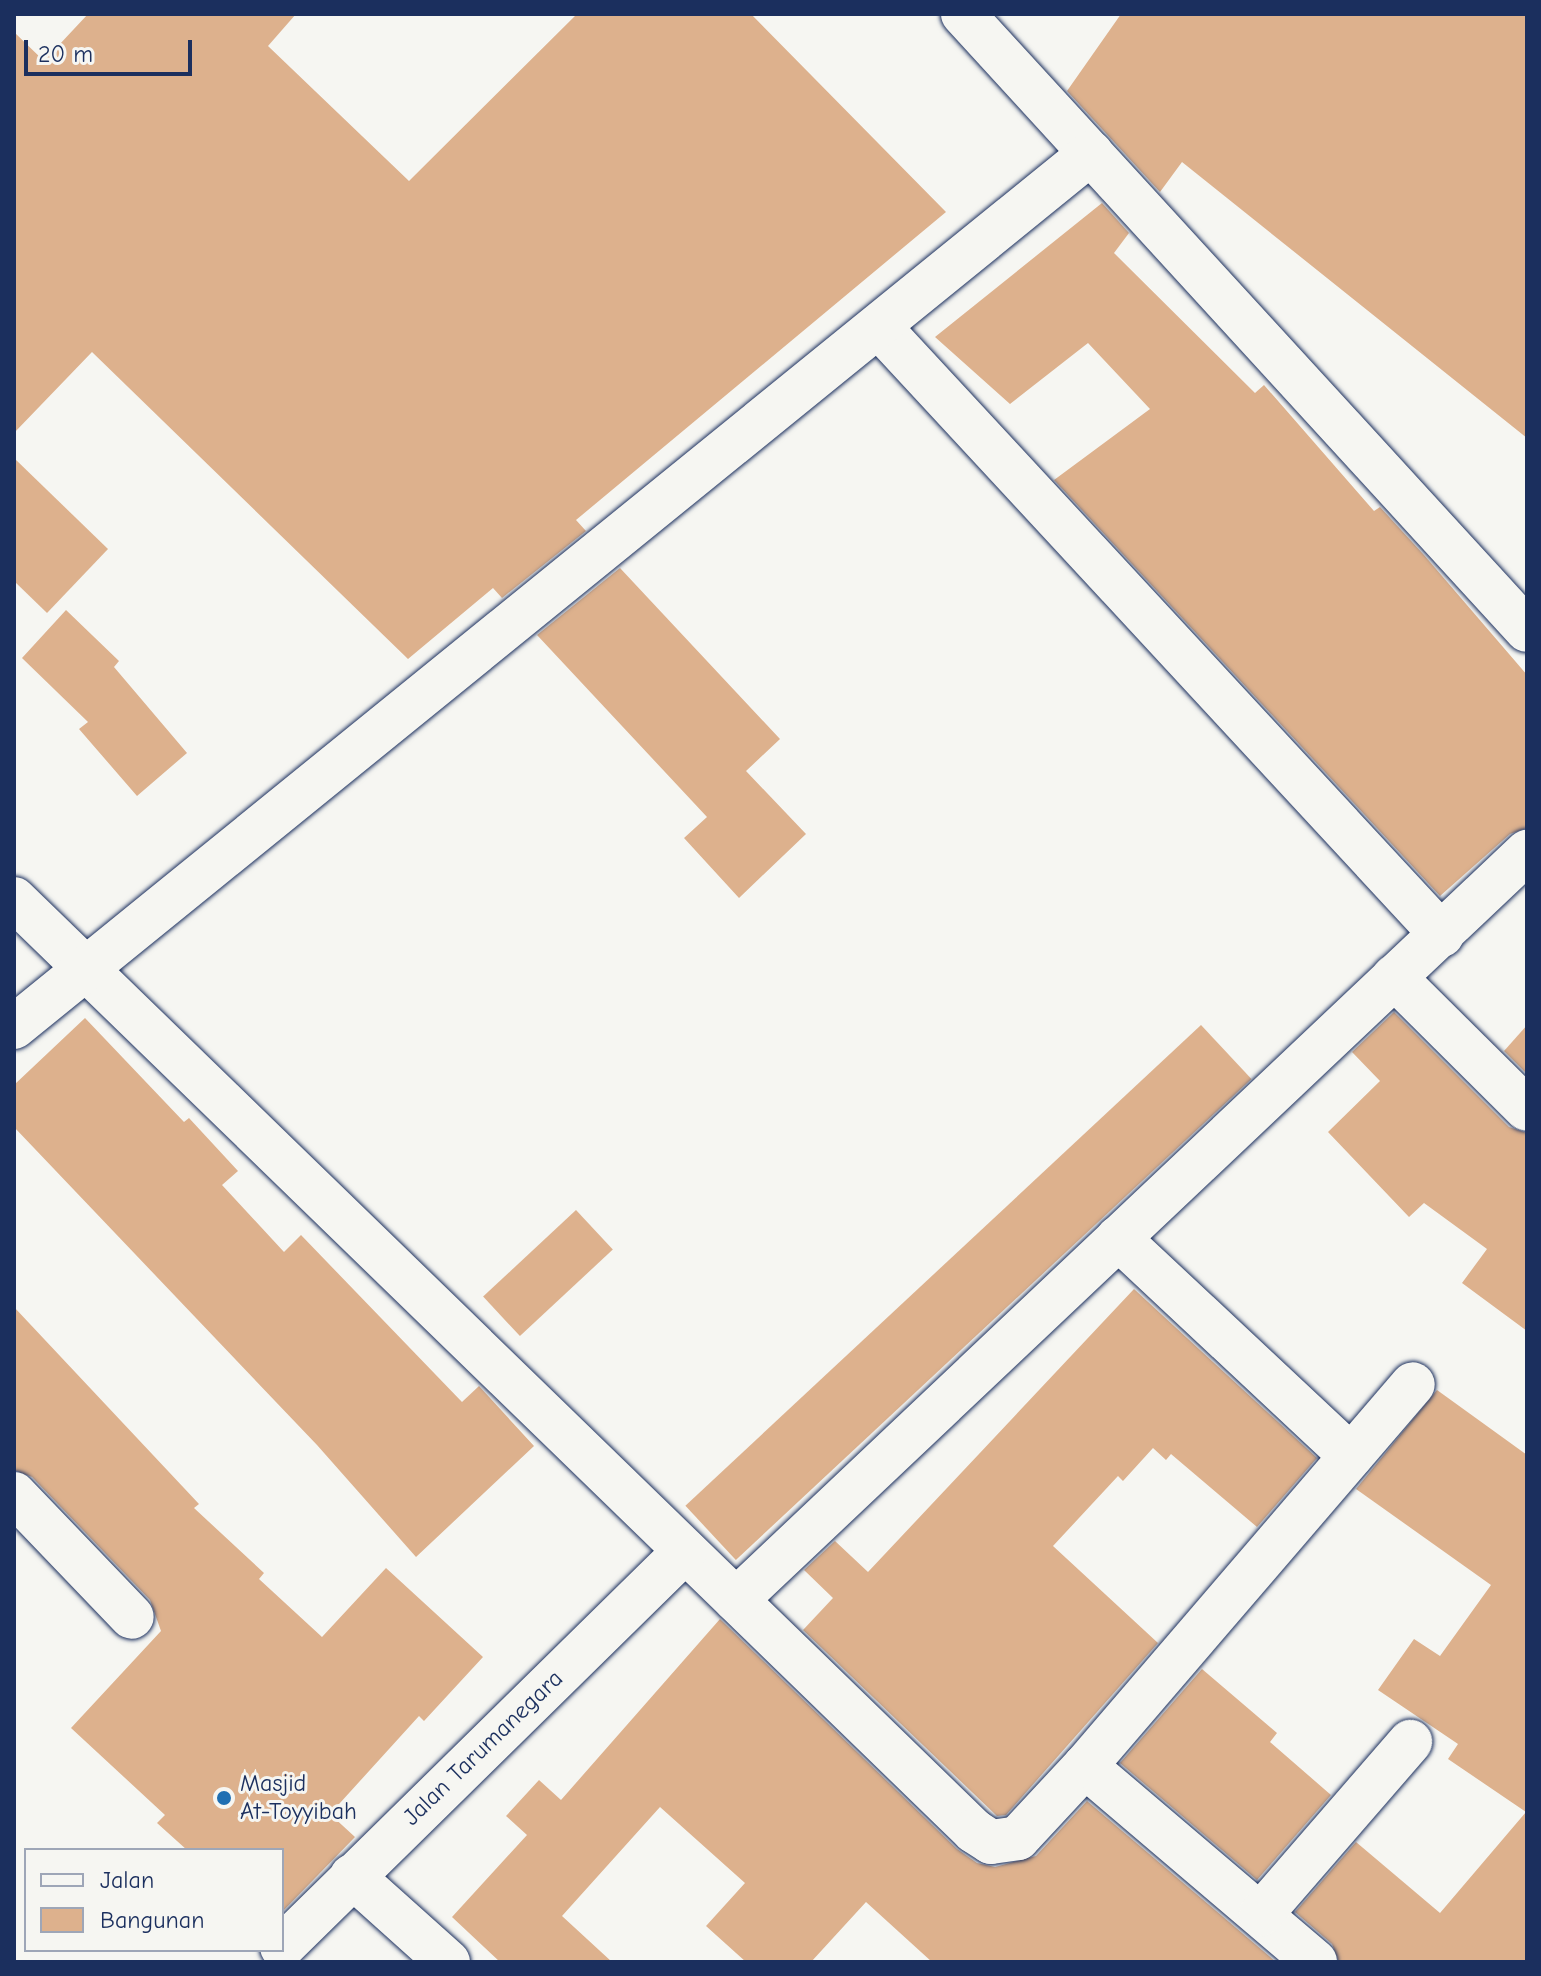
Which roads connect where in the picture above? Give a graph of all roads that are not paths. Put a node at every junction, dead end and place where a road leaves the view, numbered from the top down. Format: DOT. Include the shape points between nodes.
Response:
graph roads {
  1 [pos="963,14"];
  2 [pos="1091,153"];
  3 [pos="880,328"];
  4 [pos="1527,630"];
  5 [pos="1527,852"];
  6 [pos="14,899"];
  7 [pos="1442,935"];
  8 [pos="83,967"];
  9 [pos="1394,977"];
  10 [pos="14,1027"];
  11 [pos="1527,1109"];
  12 [pos="1118,1238"];
  13 [pos="1413,1384"];
  14 [pos="1351,1456"];
  15 [pos="14,1494"];
  16 [pos="685,1551"];
  17 [pos="736,1600"];
  18 [pos="132,1617"];
  19 [pos="1410,1742"];
  20 [pos="1085,1766"];
  21 [pos="352,1876"];
  22 [pos="1261,1914"];
  23 [pos="284,1944"];
  24 [pos="448,1962"];
  25 [pos="1315,1962"];
  1 -- 2 [label="street"];
  2 -- 3 [label="street"];
  2 -- 4 [label="street"];
  3 -- 7 [label="street"];
  3 -- 8 [label="street"];
  5 -- 7 [label="street"];
  6 -- 8 [label="street"];
  7 -- 9 [label="street"];
  8 -- 10 [label="street"];
  8 -- 16 [label="street"];
  9 -- 11 [label="street"];
  9 -- 12 [label="street"];
  12 -- 14 [label="street"];
  12 -- 17 [label="street"];
  13 -- 14 [label="street"];
  14 -- 20 [label="street"];
  15 -- 18 [label="street"];
  16 -- 17 [label="street"];
  16 -- 21 [label="street, Jalan Tarumanegara"];
  17 -- 20 [label="street" via="991,1842 1018,1838"];
  19 -- 22 [label="street"];
  20 -- 22 [label="street"];
  21 -- 23 [label="street, Jalan Tarumanegara"];
  21 -- 24 [label="street"];
  22 -- 25 [label="street"];
}
